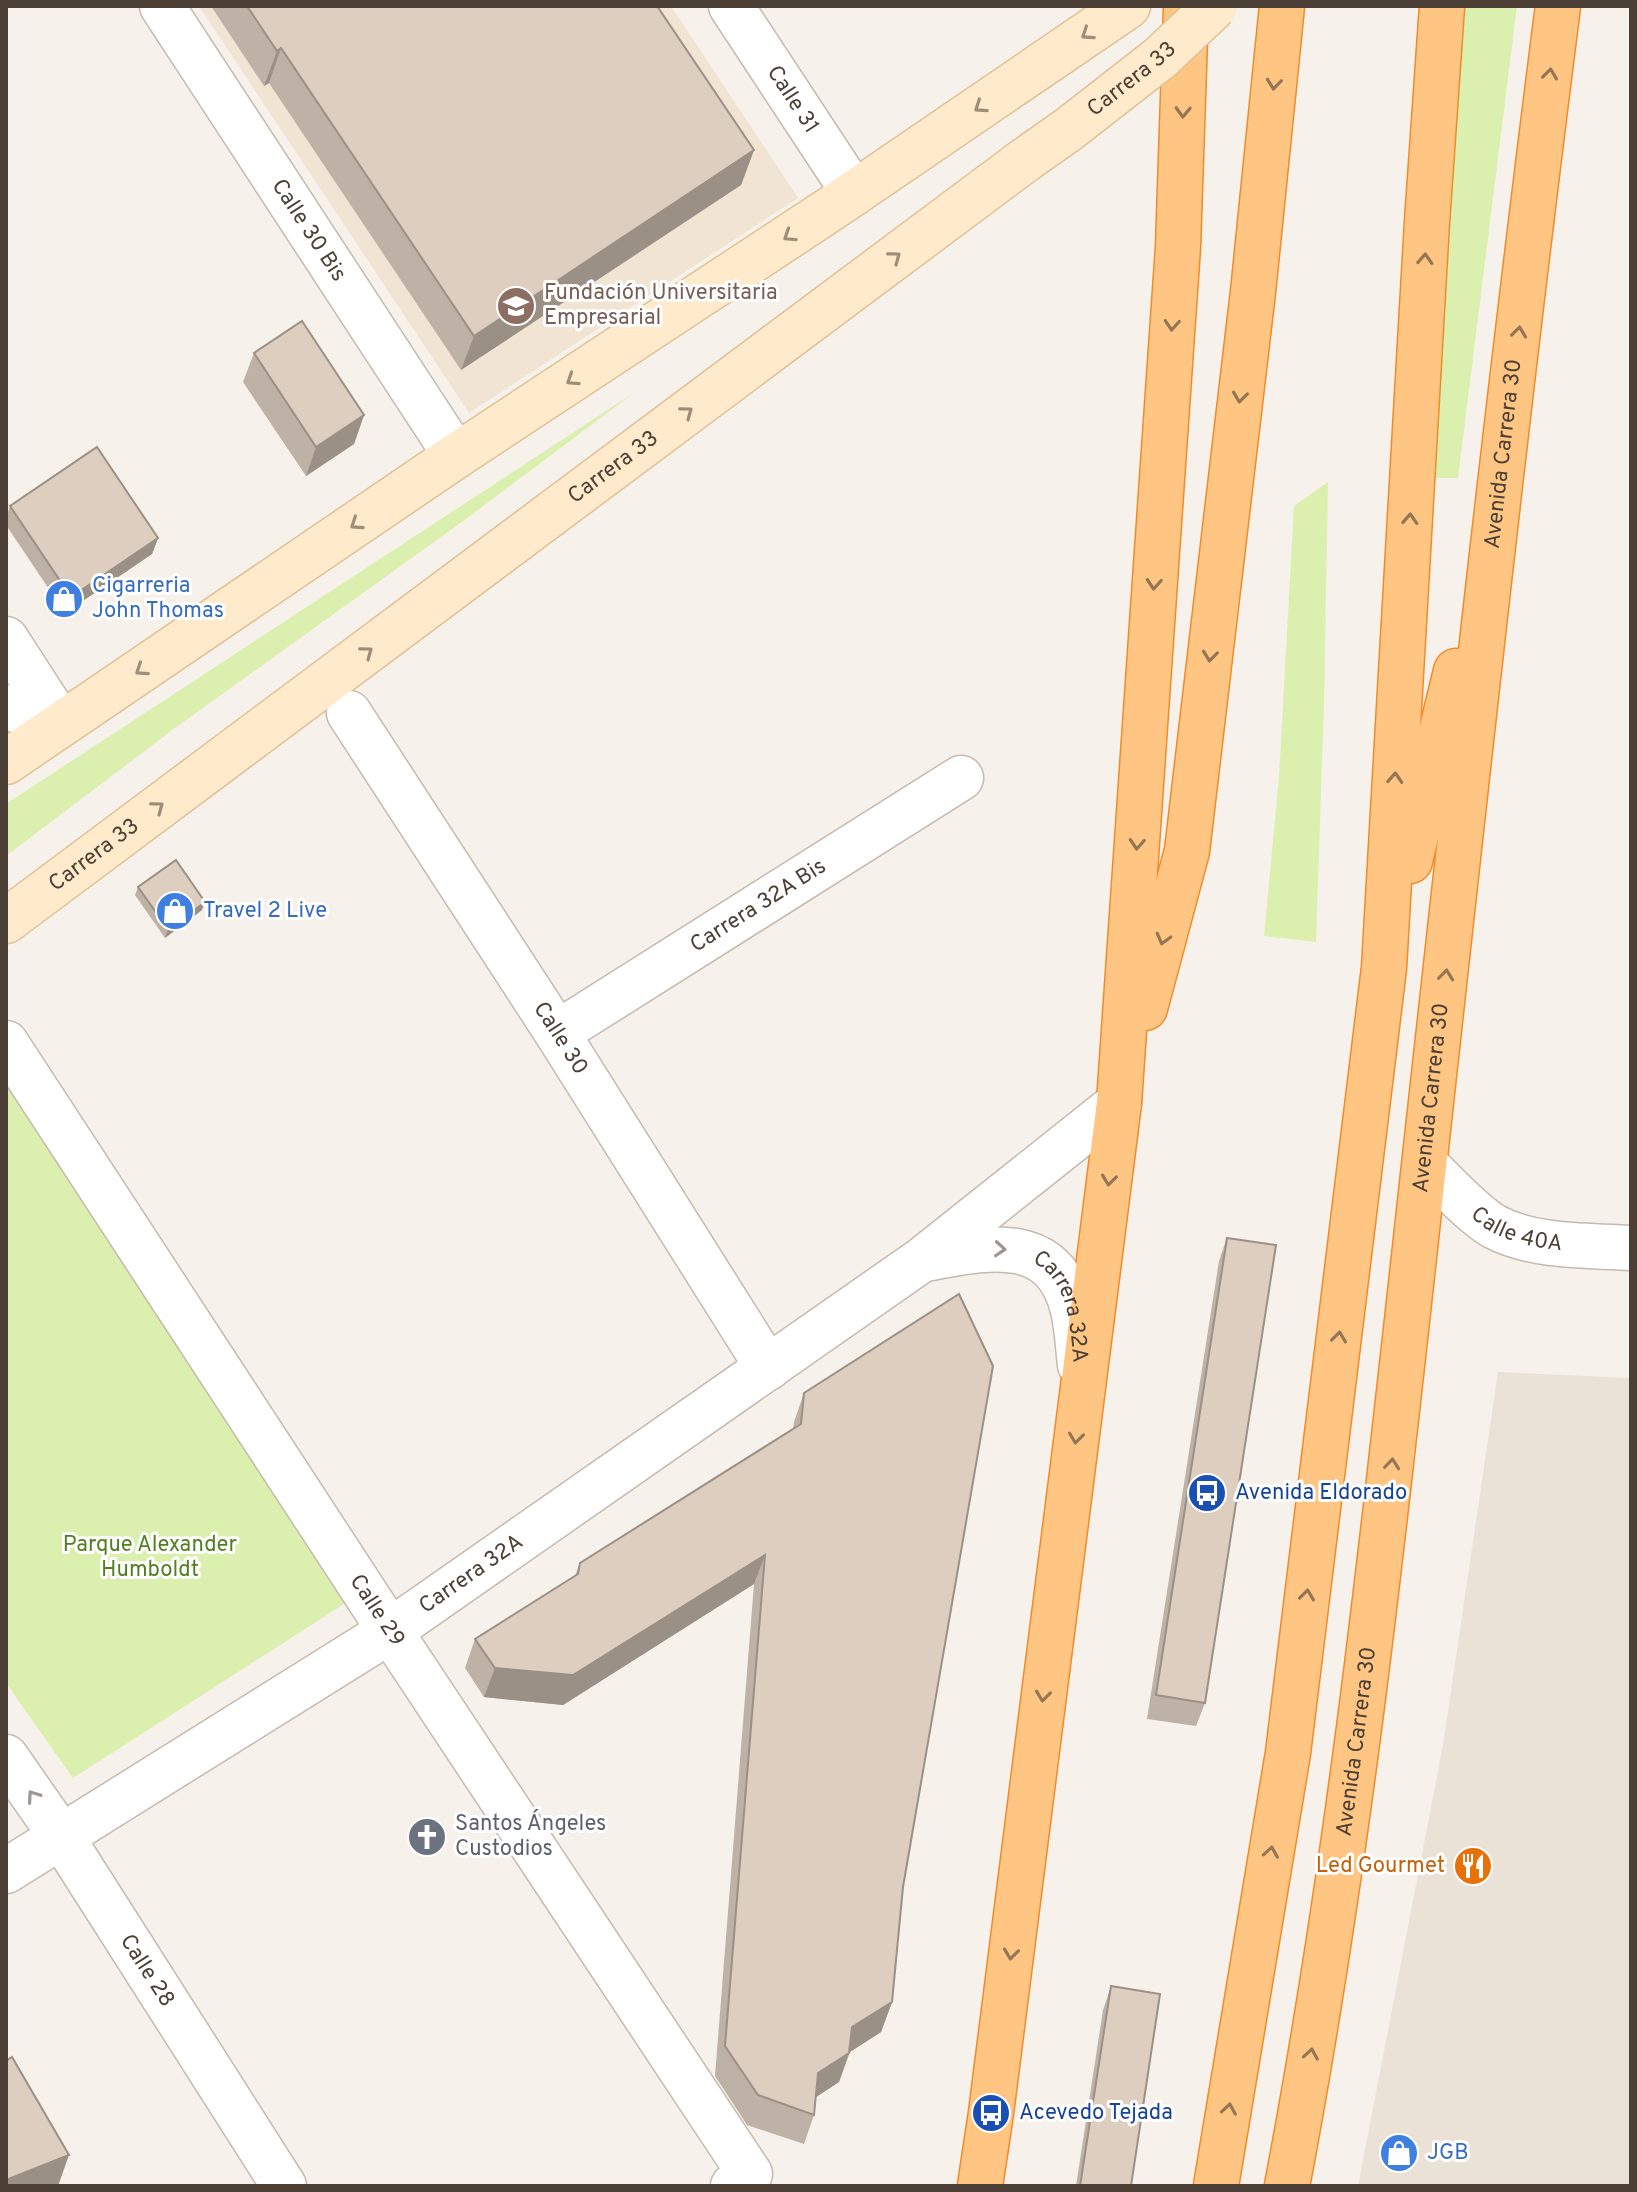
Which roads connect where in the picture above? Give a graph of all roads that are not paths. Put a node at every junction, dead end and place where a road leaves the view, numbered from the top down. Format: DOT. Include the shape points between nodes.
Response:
graph roads {
  1 [pos="162,6"];
  2 [pos="731,6"];
  3 [pos="1128,6"];
  4 [pos="1187,6"];
  5 [pos="1215,6"];
  6 [pos="1282,6"];
  7 [pos="1442,6"];
  8 [pos="1558,6"];
  9 [pos="854,193"];
  10 [pos="456,456"];
  11 [pos="1499,493"];
  12 [pos="6,639"];
  13 [pos="6,707"];
  14 [pos="349,713"];
  15 [pos="61,724"];
  16 [pos="6,762"];
  17 [pos="961,778"];
  18 [pos="6,921"];
  19 [pos="1384,968"];
  20 [pos="557,1033"];
  21 [pos="6,1043"];
  22 [pos="1119,1103"];
  23 [pos="1425,1164"];
  24 [pos="1631,1248"];
  25 [pos="923,1259"];
  26 [pos="768,1368"];
  27 [pos="1083,1382"];
  28 [pos="390,1631"];
  29 [pos="6,1757"];
  30 [pos="61,1836"];
  31 [pos="6,1871"];
  32 [pos="991,2113"];
  33 [pos="742,2180"];
  34 [pos="284,2186"];
  35 [pos="962,2186"];
  36 [pos="980,2186"];
  37 [pos="1216,2186"];
  38 [pos="1287,2186"];
  1 -- 10 [label="street, Calle 30 Bis"];
  2 -- 9 [label="street, Calle 31"];
  3 -- 9 [label="main road, one-way"];
  4 -- 22 [label="highway, one-way" via="1178,247"];
  18 -- 5 [label="main road, Carrera 33, one-way, bridge" via="1069,129 1160,58"];
  6 -- 22 [label="highway, one-way" via="1187,851"];
  19 -- 7 [label="highway, one-way"];
  11 -- 8 [label="highway, Avenida Carrera 30, one-way"];
  9 -- 10 [label="main road, one-way"];
  10 -- 15 [label="main road, one-way"];
  11 -- 19 [label="highway"];
  23 -- 11 [label="highway, Avenida Carrera 30, one-way"];
  12 -- 15 [label="street"];
  13 -- 15 [label="street"];
  14 -- 20 [label="street, Calle 30"];
  15 -- 16 [label="main road"];
  17 -- 20 [label="street, Carrera 32A Bis"];
  37 -- 19 [label="highway, one-way" via="1288,1753"];
  20 -- 26 [label="street, Calle 30"];
  21 -- 28 [label="street, Calle 29"];
  22 -- 25 [label="street, Carrera 32A"];
  22 -- 27 [label="highway, one-way"];
  23 -- 24 [label="street, Calle 40A" via="1480,1216 1520,1237"];
  38 -- 23 [label="highway, Avenida Carrera 30, one-way" via="1374,1625"];
  25 -- 26 [label="street, Carrera 32A"];
  25 -- 27 [label="street, Carrera 32A, one-way" via="988,1248 1033,1255 1049,1266 1060,1277 1073,1309"];
  26 -- 28 [label="street, Carrera 32A"];
  27 -- 32 [label="highway, one-way"];
  28 -- 30 [label="street, Carrera 32A"];
  28 -- 33 [label="street, Calle 29"];
  30 -- 29 [label="street, Calle 28, one-way"];
  30 -- 31 [label="street, Carrera 32A"];
  30 -- 34 [label="street, Calle 28"];
  32 -- 35 [label="highway"];
  32 -- 36 [label="highway"];
}
